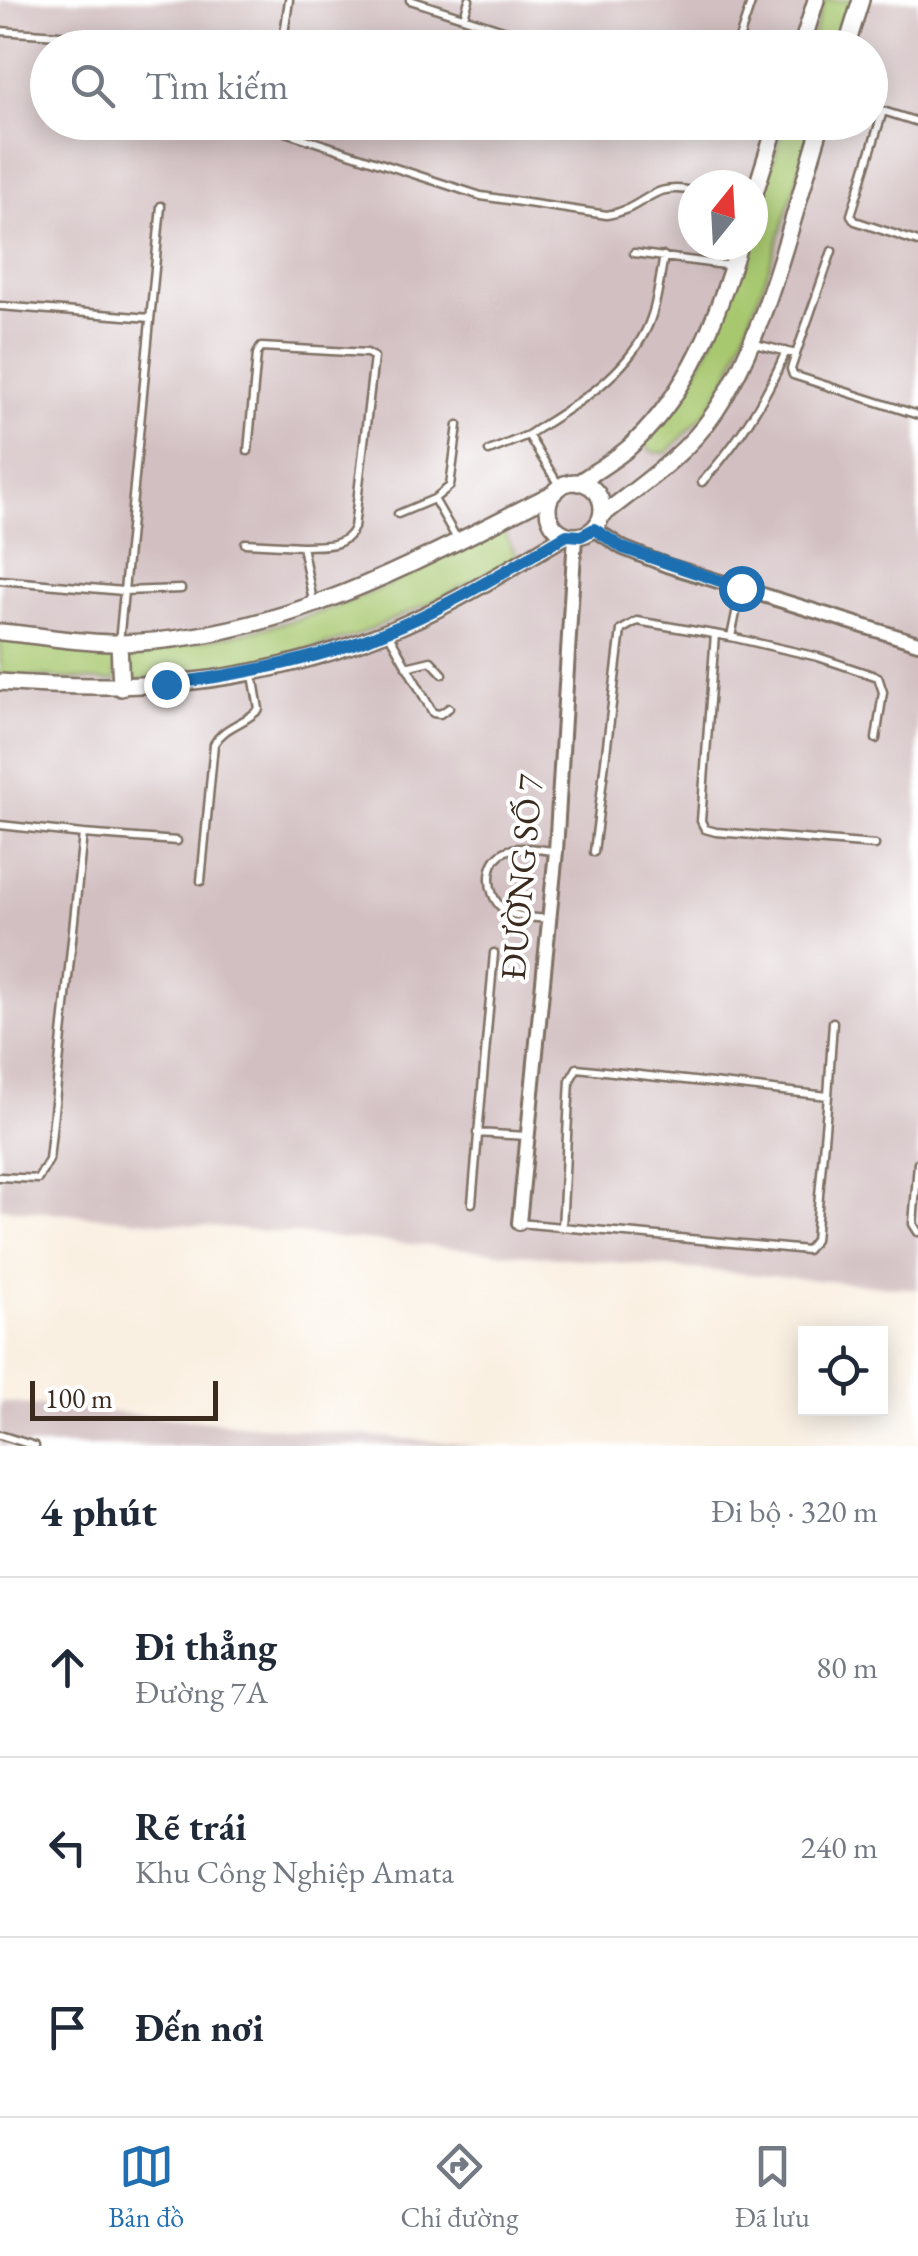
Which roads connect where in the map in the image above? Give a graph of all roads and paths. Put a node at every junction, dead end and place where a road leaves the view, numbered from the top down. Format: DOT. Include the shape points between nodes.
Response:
graph roads {
  1 [pos="289,0"];
  2 [pos="410,0"];
  3 [pos="469,0"];
  4 [pos="752,0"];
  5 [pos="816,0"];
  6 [pos="861,0"];
  7 [pos="464,16"];
  8 [pos="0,30"];
  9 [pos="285,30"];
  10 [pos="506,30"];
  11 [pos="742,30"];
  12 [pos="807,30"];
  13 [pos="852,30"];
  14 [pos="30,32"];
  15 [pos="888,112"];
  16 [pos="918,122"];
  17 [pos="310,140"];
  18 [pos="771,140"];
  19 [pos="816,140"];
  20 [pos="873,140"];
  21 [pos="762,170"];
  22 [pos="678,187"];
  23 [pos="161,206"];
  24 [pos="918,242"];
  25 [pos="832,251"];
  26 [pos="634,253"];
  27 [pos="664,256"];
  28 [pos="735,260"];
  29 [pos="733,266"];
  30 [pos="0,306"];
  31 [pos="150,318"];
  32 [pos="750,343"];
  33 [pos="786,351"];
  34 [pos="796,354"];
  35 [pos="918,415"];
  36 [pos="458,425"];
  37 [pos="528,435"];
  38 [pos="248,451"];
  39 [pos="490,452"];
  40 [pos="702,482"];
  41 [pos="578,483"];
  42 [pos="557,490"];
  43 [pos="434,499"];
  44 [pos="398,514"];
  45 [pos="598,522"];
  46 [pos="571,535"];
  47 [pos="457,540"];
  48 [pos="245,543"];
  49 [pos="302,546"];
  50 [pos="0,580"];
  51 [pos="741,588"];
  52 [pos="181,589"];
  53 [pos="123,591"];
  54 [pos="314,607"];
  55 [pos="0,632"];
  56 [pos="388,632"];
  57 [pos="715,634"];
  58 [pos="731,637"];
  59 [pos="918,643"];
  60 [pos="119,644"];
  61 [pos="406,668"];
  62 [pos="252,673"];
  63 [pos="443,674"];
  64 [pos="0,682"];
  65 [pos="121,688"];
  66 [pos="448,708"];
  67 [pos="876,739"];
  68 [pos="0,825"];
  69 [pos="83,834"];
  70 [pos="177,842"];
  71 [pos="875,845"];
  72 [pos="556,850"];
  73 [pos="594,852"];
  74 [pos="201,881"];
  75 [pos="549,920"];
  76 [pos="494,952"];
  77 [pos="834,1022"];
  78 [pos="828,1096"];
  79 [pos="477,1134"];
  80 [pos="528,1136"];
  81 [pos="918,1163"];
  82 [pos="0,1177"];
  83 [pos="472,1203"];
  84 [pos="520,1223"];
  85 [pos="562,1228"];
  86 [pos="918,1232"];
  87 [pos="0,1435"];
  88 [pos="35,1446"];
  1 -- 9 [label="lane"];
  2 -- 7 [label="lane"];
  3 -- 7 [label="lane"];
  4 -- 11 [label="lane"];
  5 -- 12 [label="street"];
  6 -- 13 [label="street"];
  7 -- 10 [label="lane"];
  8 -- 14 [label="lane"];
  15 -- 16 [label="lane"];
  17 -- 22 [label="lane" via="481,196 607,215"];
  18 -- 21 [label="street"];
  19 -- 32 [label="street"];
  20 -- 24 [label="lane" via="851,215"];
  23 -- 31 [label="lane"];
  25 -- 34 [label="lane"];
  26 -- 27 [label="lane"];
  27 -- 29 [label="lane"];
  27 -- 37 [label="lane" via="652,314 632,354 600,386"];
  28 -- 29 [label="street"];
  29 -- 41 [label="street" via="698,357 667,405 634,444"];
  30 -- 31 [label="lane"];
  31 -- 53 [label="lane"];
  32 -- 33 [label="lane"];
  32 -- 45 [label="street" via="714,415"];
  33 -- 34 [label="lane"];
  33 -- 40 [label="lane" via="743,435"];
  34 -- 35 [label="lane" via="793,375"];
  36 -- 43 [label="lane" via="450,486"];
  37 -- 39 [label="lane"];
  37 -- 42 [label="lane"];
  38 -- 49 [label="lane" via="261,347 374,357 354,528 339,544"];
  41 -- 42 [label="street"];
  41 -- 45 [label="street" via="598,496"];
  42 -- 46 [label="street" via="550,516"];
  42 -- 47 [label="street"];
  43 -- 44 [label="lane"];
  43 -- 47 [label="lane"];
  45 -- 46 [label="street"];
  45 -- 51 [label="street" via="637,554"];
  46 -- 56 [label="street"];
  46 -- 72 [label="street, ĐƯỜNG SỐ 7"];
  47 -- 54 [label="street"];
  48 -- 49 [label="lane"];
  49 -- 54 [label="lane"];
  50 -- 53 [label="lane"];
  51 -- 58 [label="lane"];
  51 -- 59 [label="street"];
  52 -- 53 [label="lane"];
  53 -- 60 [label="lane"];
  54 -- 60 [label="street" via="230,630"];
  55 -- 60 [label="street"];
  56 -- 61 [label="lane"];
  56 -- 62 [label="street"];
  57 -- 58 [label="lane"];
  57 -- 71 [label="lane" via="700,821 705,829"];
  57 -- 73 [label="lane" via="637,620 621,630"];
  58 -- 67 [label="lane" via="878,677 883,692"];
  60 -- 65 [label="street"];
  61 -- 63 [label="lane" via="431,661"];
  61 -- 66 [label="lane" via="432,713"];
  62 -- 65 [label="street"];
  62 -- 74 [label="lane" via="259,709 214,744"];
  64 -- 65 [label="street"];
  68 -- 69 [label="lane"];
  69 -- 70 [label="lane"];
  69 -- 82 [label="lane" via="50,1160 38,1180"];
  72 -- 75 [label="street, ĐƯỜNG SỐ 7"];
  72 -- 75 [label="lane" via="507,850 491,870 492,896 501,907"];
  75 -- 80 [label="street, ĐƯỜNG SỐ 7"];
  76 -- 79 [label="lane"];
  77 -- 78 [label="lane"];
  78 -- 85 [label="lane" via="815,1240 807,1250"];
  78 -- 85 [label="lane" via="576,1068"];
  79 -- 80 [label="lane"];
  79 -- 83 [label="lane"];
  80 -- 84 [label="street, ĐƯỜNG SỐ 7"];
  81 -- 86 [label="lane"];
  84 -- 85 [label="lane"];
  87 -- 88 [label="lane"];
}
